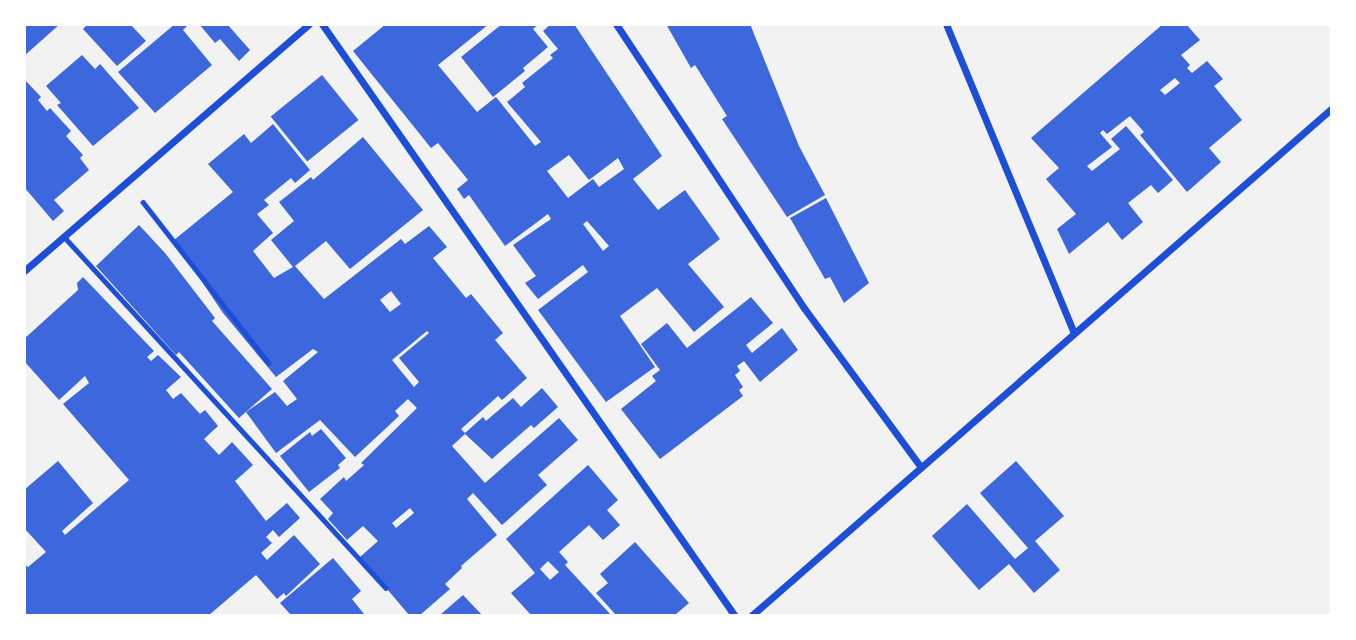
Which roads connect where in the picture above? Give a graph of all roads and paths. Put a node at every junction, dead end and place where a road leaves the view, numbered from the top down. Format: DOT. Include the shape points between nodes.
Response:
graph roads {
  1 [pos="309,24"];
  2 [pos="322,24"];
  3 [pos="616,24"];
  4 [pos="946,24"];
  5 [pos="1332,107"];
  6 [pos="127,182"];
  7 [pos="64,237"];
  8 [pos="24,271"];
  9 [pos="1074,332"];
  10 [pos="269,363"];
  11 [pos="921,467"];
  12 [pos="386,588"];
  13 [pos="735,615"];
  14 [pos="751,615"];
  1 -- 6 [label="street"];
  2 -- 13 [label="street"];
  3 -- 11 [label="street" via="804,308"];
  4 -- 9 [label="street"];
  5 -- 9 [label="street"];
  6 -- 7 [label="street"];
  6 -- 10 [label="path"];
  7 -- 8 [label="street"];
  7 -- 12 [label="lane"];
  9 -- 11 [label="street"];
  11 -- 14 [label="street"];
}
